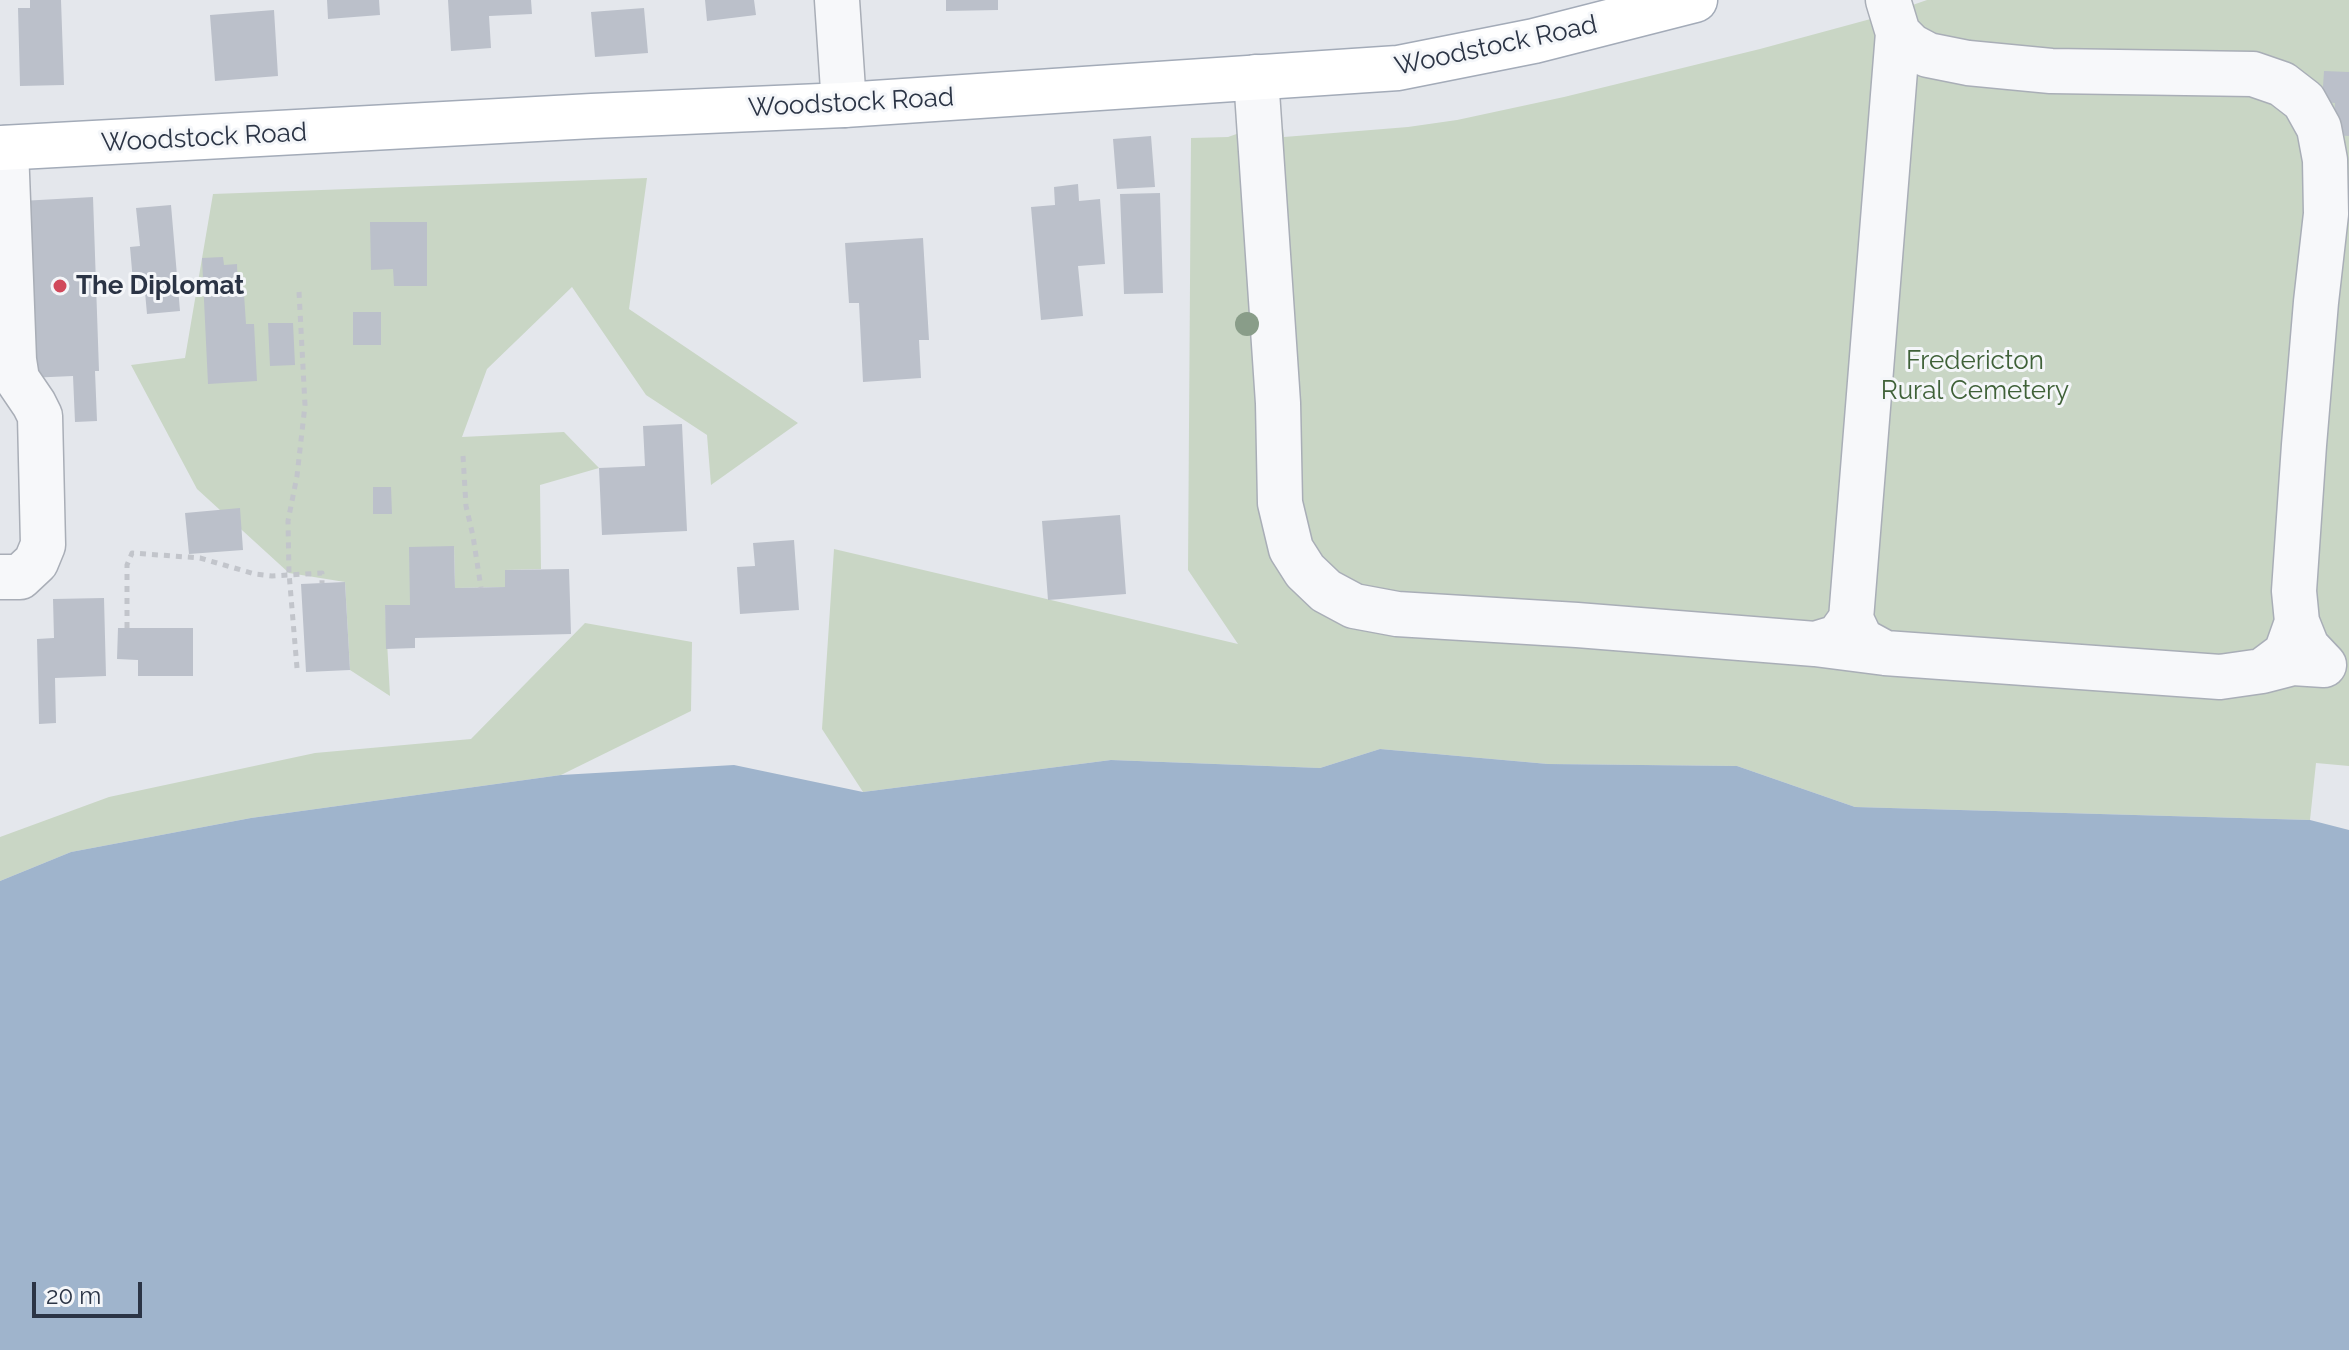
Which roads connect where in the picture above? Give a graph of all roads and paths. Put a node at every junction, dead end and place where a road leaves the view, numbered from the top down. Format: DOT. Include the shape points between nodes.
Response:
graph roads {
  1 [pos="837,0"];
  2 [pos="1695,0"];
  3 [pos="1902,39"];
  4 [pos="1256,77"];
  5 [pos="844,105"];
  6 [pos="3,148"];
  7 [pos="299,292"];
  8 [pos="463,456"];
  9 [pos="289,573"];
  10 [pos="0,577"];
  11 [pos="322,583"];
  12 [pos="481,588"];
  13 [pos="1851,619"];
  14 [pos="2297,622"];
  15 [pos="127,628"];
  16 [pos="1815,644"];
  17 [pos="1885,653"];
  18 [pos="297,668"];
  19 [pos="2262,671"];
  20 [pos="2337,671"];
  1 -- 5 [label="street"];
  2 -- 4 [label="main road, Woodstock Road" via="1534,41 1398,68"];
  3 -- 13 [label="street"];
  3 -- 14 [label="street" via="1968,63 2051,71 2253,74 2282,84 2304,101 2319,128 2326,214 2304,445 2294,591"];
  4 -- 5 [label="main road, Woodstock Road"];
  4 -- 16 [label="street" via="1280,503 1291,549 1305,571 1326,591 1354,606 1397,614"];
  5 -- 6 [label="main road, Woodstock Road"];
  6 -- 10 [label="street" via="14,360 17,379 40,416 43,545 36,562 20,577"];
  7 -- 9 [label="path" via="305,405 288,521"];
  8 -- 12 [label="path"];
  9 -- 11 [label="path" via="322,573"];
  9 -- 15 [label="path" via="255,574 200,558 132,553 127,565"];
  9 -- 18 [label="path"];
  13 -- 16 [label="street" via="1838,637"];
  13 -- 17 [label="street" via="1861,640"];
  14 -- 19 [label="street" via="2286,653"];
  14 -- 20 [label="street" via="2307,647"];
  16 -- 17 [label="street"];
  17 -- 19 [label="street" via="2220,677"];
  19 -- 20 [label="street" via="2293,663"];
}
